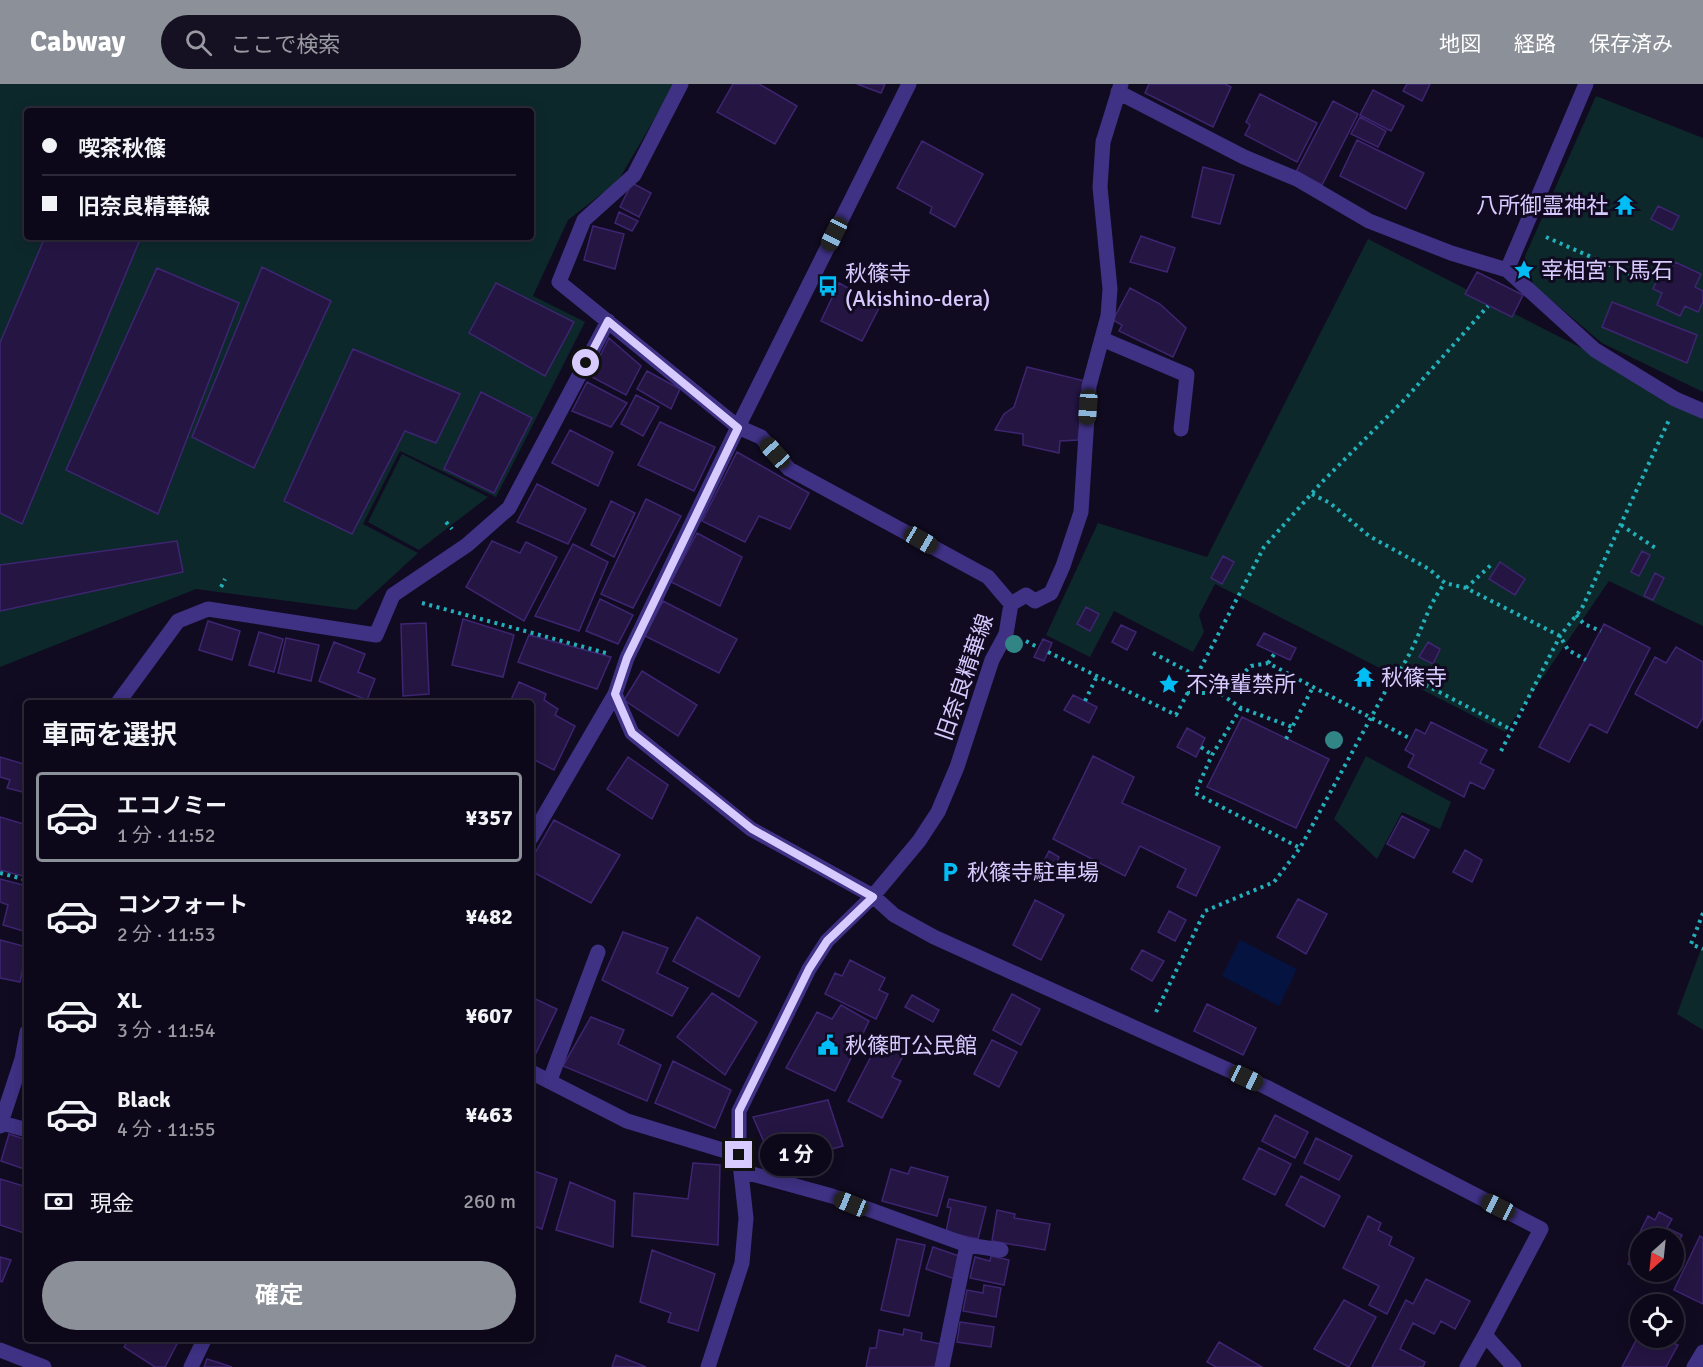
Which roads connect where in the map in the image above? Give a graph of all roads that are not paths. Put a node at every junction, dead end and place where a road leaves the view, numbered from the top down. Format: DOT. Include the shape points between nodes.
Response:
graph roads {
  1 [pos="681,84"];
  2 [pos="909,84"];
  3 [pos="1586,84"];
  4 [pos="1120,88"];
  5 [pos="1507,270"];
  6 [pos="608,321"];
  7 [pos="1102,339"];
  8 [pos="1703,411"];
  9 [pos="738,428"];
  10 [pos="1181,429"];
  11 [pos="1011,604"];
  12 [pos="615,694"];
  13 [pos="120,700"];
  14 [pos="534,833"];
  15 [pos="873,897"];
  16 [pos="598,952"];
  17 [pos="24,1048"];
  18 [pos="534,1073"];
  19 [pos="550,1080"];
  20 [pos="1,1125"];
  21 [pos="24,1130"];
  22 [pos="740,1163"];
  23 [pos="967,1245"];
  24 [pos="1001,1250"];
  25 [pos="1485,1335"];
  26 [pos="203,1342"];
  27 [pos="0,1350"];
  28 [pos="1703,1352"];
  29 [pos="24,1363"];
  30 [pos="44,1367"];
  31 [pos="191,1367"];
  32 [pos="708,1367"];
  33 [pos="942,1367"];
  34 [pos="1467,1367"];
  35 [pos="1514,1367"];
  36 [pos="1694,1367"];
  1 -- 6 [label="street, 旧奈良精華線" via="634,175 584,220 559,282"];
  2 -- 9 [label="street"];
  3 -- 5 [label="street"];
  4 -- 5 [label="street" via="1244,157 1297,179 1369,221"];
  4 -- 7 [label="street" via="1103,142 1100,187 1110,290"];
  5 -- 8 [label="street" via="1595,350 1675,399"];
  6 -- 9 [label="street, 旧奈良精華線"];
  6 -- 13 [label="street" via="509,508 467,545 393,595 376,635 208,609 178,621"];
  7 -- 10 [label="street" via="1187,375"];
  7 -- 11 [label="street" via="1089,386 1081,512 1063,566 1051,592 1035,601 1026,595"];
  9 -- 11 [label="street, 旧奈良精華線" via="761,437 789,469 988,577"];
  9 -- 12 [label="street" via="627,658"];
  11 -- 15 [label="street, 旧奈良精華線" via="1006,634 938,812 920,841"];
  12 -- 14 [label="street"];
  12 -- 15 [label="street" via="632,733 752,829"];
  15 -- 22 [label="street, 旧奈良精華線" via="827,941 809,969 739,1111"];
  15 -- 25 [label="street" via="894,915 934,937 1266,1087 1541,1229"];
  16 -- 19 [label="street"];
  17 -- 20 [label="street"];
  18 -- 19 [label="street"];
  19 -- 22 [label="street" via="627,1121"];
  20 -- 21 [label="street"];
  22 -- 23 [label="street"];
  22 -- 32 [label="street, 旧奈良精華線" via="746,1218 742,1263"];
  23 -- 24 [label="street"];
  23 -- 33 [label="street"];
  25 -- 34 [label="street"];
  25 -- 35 [label="street"];
  26 -- 31 [label="street"];
  27 -- 29 [label="street"];
  28 -- 36 [label="street"];
  29 -- 30 [label="street"];
}
